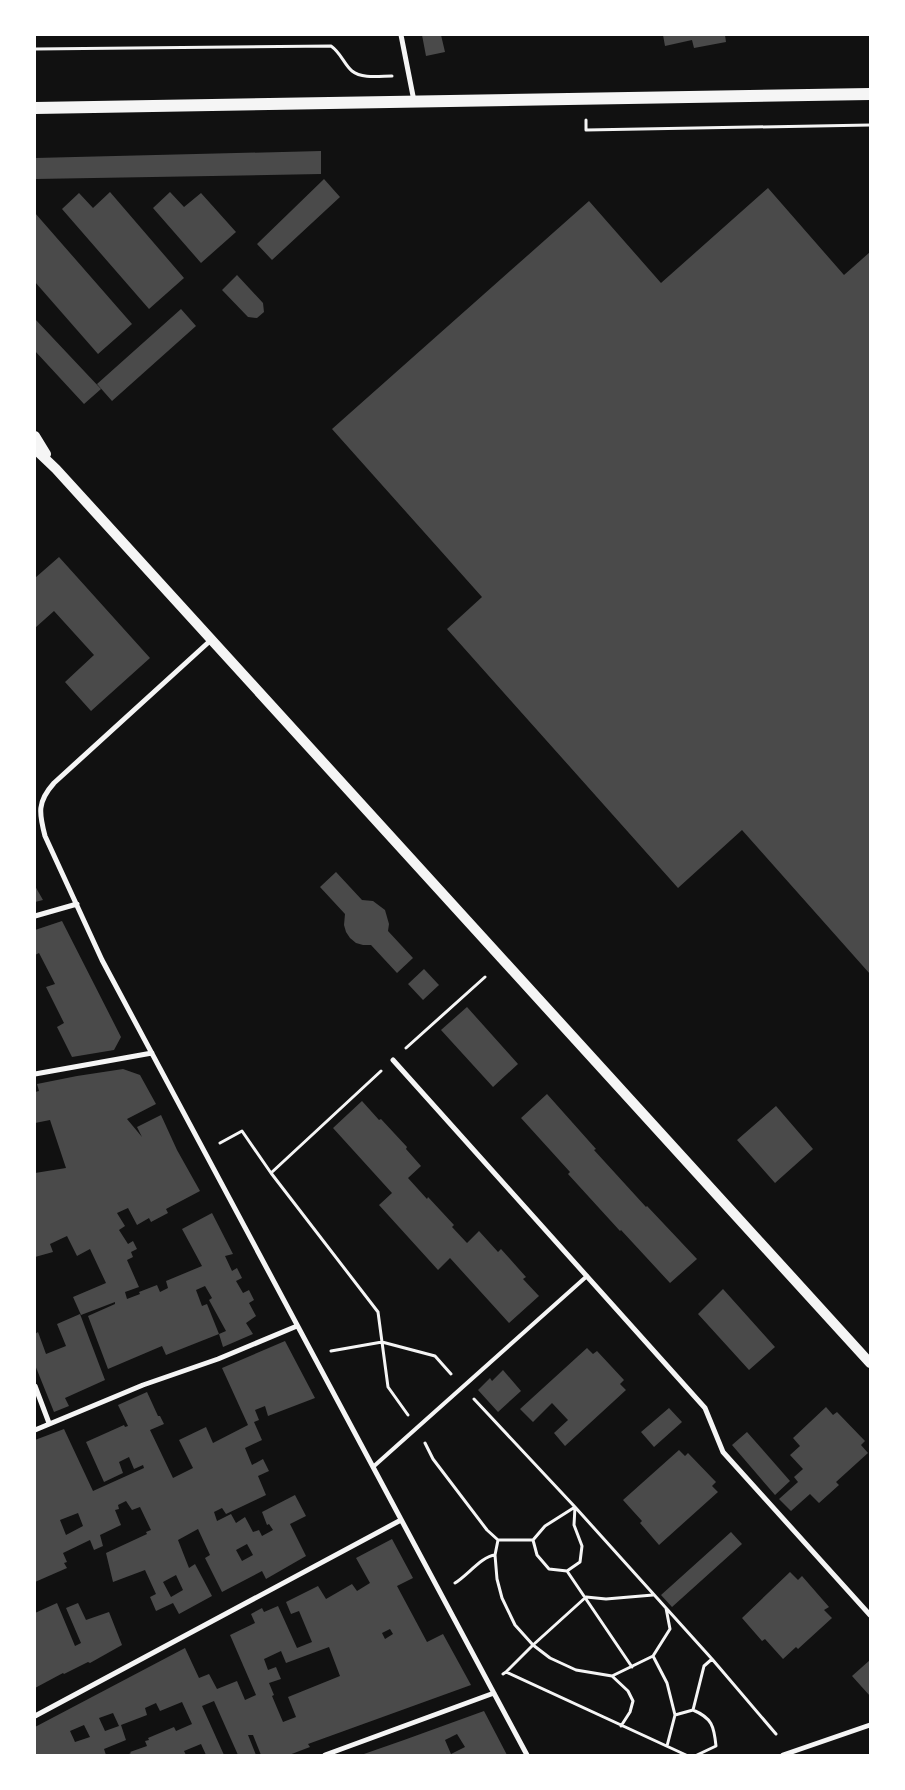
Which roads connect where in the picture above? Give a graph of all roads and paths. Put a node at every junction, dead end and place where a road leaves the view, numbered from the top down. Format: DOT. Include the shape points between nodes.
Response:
graph roads {
  1 [pos="401,35"];
  2 [pos="35,49"];
  3 [pos="370,76"];
  4 [pos="870,94"];
  5 [pos="414,101"];
  6 [pos="35,108"];
  7 [pos="586,116"];
  8 [pos="870,125"];
  9 [pos="35,436"];
  10 [pos="35,449"];
  11 [pos="56,469"];
  12 [pos="211,640"];
  13 [pos="77,904"];
  14 [pos="35,916"];
  15 [pos="485,977"];
  16 [pos="152,1053"];
  17 [pos="393,1060"];
  18 [pos="35,1074"];
  19 [pos="204,1151"];
  20 [pos="271,1173"];
  21 [pos="586,1276"];
  22 [pos="297,1326"];
  23 [pos="382,1342"];
  24 [pos="313,1355"];
  25 [pos="870,1363"];
  26 [pos="35,1386"];
  27 [pos="463,1387"];
  28 [pos="50,1423"];
  29 [pos="417,1428"];
  30 [pos="35,1430"];
  31 [pos="374,1467"];
  32 [pos="575,1507"];
  33 [pos="401,1520"];
  34 [pos="498,1540"];
  35 [pos="533,1540"];
  36 [pos="495,1555"];
  37 [pos="567,1571"];
  38 [pos="439,1592"];
  39 [pos="653,1595"];
  40 [pos="586,1597"];
  41 [pos="666,1608"];
  42 [pos="870,1615"];
  43 [pos="533,1645"];
  44 [pos="653,1656"];
  45 [pos="712,1658"];
  46 [pos="632,1667"];
  47 [pos="506,1672"];
  48 [pos="612,1676"];
  49 [pos="487,1680"];
  50 [pos="494,1692"];
  51 [pos="693,1710"];
  52 [pos="674,1715"];
  53 [pos="35,1716"];
  54 [pos="870,1725"];
  55 [pos="621,1726"];
  56 [pos="776,1734"];
  57 [pos="667,1746"];
  58 [pos="325,1755"];
  59 [pos="527,1755"];
  60 [pos="686,1755"];
  61 [pos="697,1755"];
  62 [pos="783,1755"];
  1 -- 5 [label="street"];
  2 -- 3 [label="path" via="331,46 352,71"];
  4 -- 5 [label="main road"];
  5 -- 6 [label="main road"];
  7 -- 8 [label="path" via="586,130"];
  9 -- 11 [label="main road"];
  10 -- 11 [label="main road"];
  11 -- 12 [label="main road"];
  12 -- 13 [label="street" via="46,792 40,804 43,828"];
  12 -- 25 [label="main road"];
  13 -- 14 [label="street"];
  13 -- 16 [label="street" via="102,960"];
  15 -- 17 [label="path"];
  16 -- 18 [label="street"];
  16 -- 19 [label="street"];
  17 -- 20 [label="path"];
  17 -- 21 [label="street"];
  19 -- 20 [label="path" via="242,1132"];
  19 -- 22 [label="street"];
  20 -- 23 [label="path" via="378,1312"];
  21 -- 27 [label="lane"];
  21 -- 42 [label="street" via="705,1408 723,1452"];
  22 -- 24 [label="street"];
  22 -- 28 [label="street"];
  23 -- 24 [label="path"];
  23 -- 27 [label="path" via="436,1356"];
  23 -- 29 [label="path" via="388,1388"];
  24 -- 31 [label="street"];
  26 -- 28 [label="street"];
  27 -- 29 [label="lane"];
  27 -- 32 [label="path"];
  28 -- 30 [label="street"];
  29 -- 31 [label="lane"];
  29 -- 34 [label="path" via="433,1460"];
  31 -- 33 [label="street"];
  32 -- 35 [label="path" via="545,1526"];
  32 -- 37 [label="path" via="574,1525 582,1546 580,1562"];
  32 -- 39 [label="path"];
  33 -- 38 [label="street"];
  33 -- 53 [label="street"];
  34 -- 35 [label="path"];
  34 -- 36 [label="path"];
  35 -- 37 [label="path" via="537,1555 549,1569"];
  36 -- 38 [label="path"];
  36 -- 43 [label="path" via="502,1598 515,1625"];
  37 -- 40 [label="path"];
  38 -- 49 [label="street"];
  39 -- 40 [label="path" via="606,1599"];
  39 -- 41 [label="path"];
  40 -- 43 [label="path"];
  40 -- 46 [label="path"];
  41 -- 44 [label="path" via="670,1629"];
  41 -- 45 [label="path"];
  43 -- 47 [label="path"];
  43 -- 48 [label="path" via="550,1658 576,1670"];
  44 -- 46 [label="path"];
  44 -- 52 [label="path" via="667,1683"];
  45 -- 51 [label="path" via="704,1666"];
  45 -- 56 [label="path"];
  46 -- 48 [label="path"];
  47 -- 49 [label="path"];
  47 -- 55 [label="path"];
  48 -- 55 [label="path" via="633,1701"];
  49 -- 50 [label="street"];
  50 -- 58 [label="street"];
  50 -- 59 [label="street"];
  51 -- 52 [label="path"];
  51 -- 61 [label="path" via="705,1715 714,1729 716,1746"];
  52 -- 57 [label="path"];
  54 -- 62 [label="street"];
  55 -- 57 [label="path"];
  57 -- 60 [label="path"];
}
